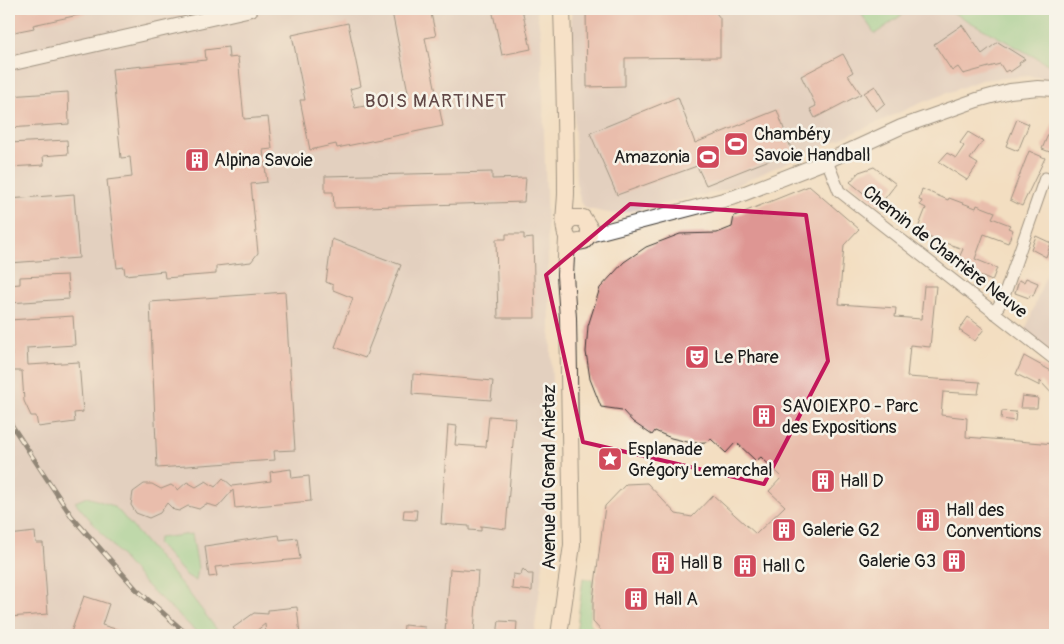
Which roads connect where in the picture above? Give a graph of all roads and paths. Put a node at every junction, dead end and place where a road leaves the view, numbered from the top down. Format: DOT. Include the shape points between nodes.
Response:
graph roads {
  1 [pos="251,9"];
  2 [pos="562,9"];
  3 [pos="9,64"];
  4 [pos="1055,89"];
  5 [pos="827,161"];
  6 [pos="1045,178"];
  7 [pos="578,230"];
  8 [pos="994,313"];
  9 [pos="1055,360"];
  10 [pos="559,635"];
  1 -- 3 [label="street"];
  2 -- 7 [label="main road" via="566,193"];
  4 -- 5 [label="street" via="1010,91 977,100 901,127"];
  5 -- 7 [label="street" via="709,205 631,223"];
  5 -- 8 [label="street, Chemin de Charrière Neuve" via="839,191"];
  6 -- 8 [label="street" via="1003,299"];
  7 -- 10 [label="main road, Avenue du Grand Arietaz" via="565,275 572,545"];
  8 -- 9 [label="street, Chemin de Charrière Neuve"];
}
